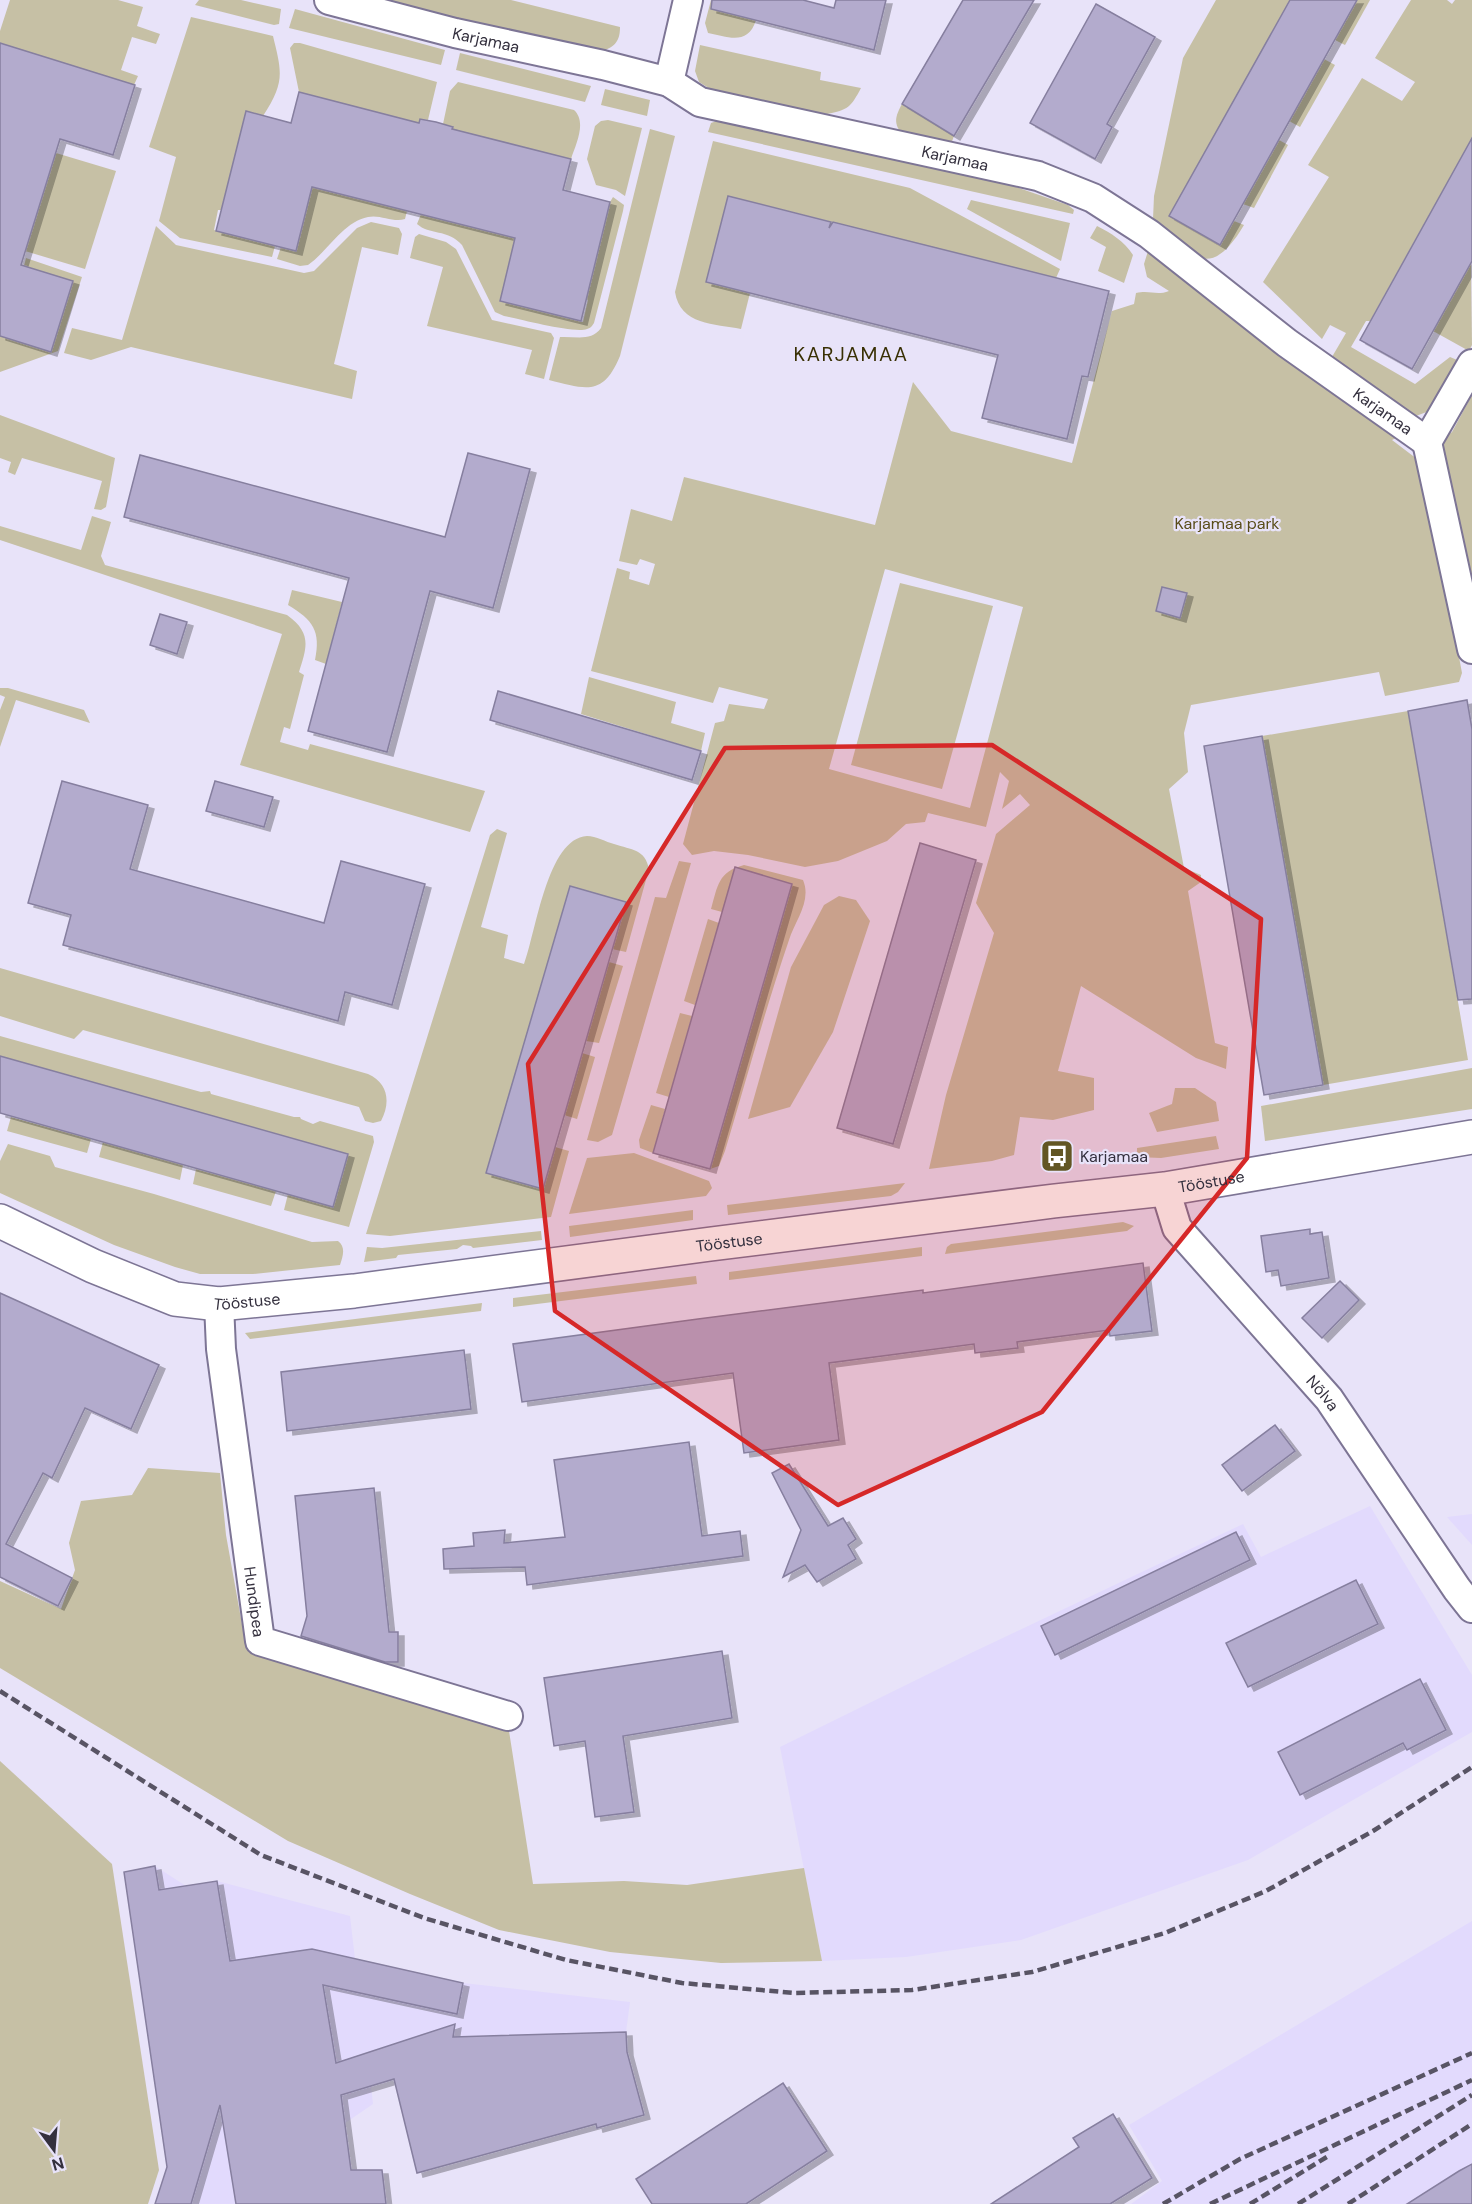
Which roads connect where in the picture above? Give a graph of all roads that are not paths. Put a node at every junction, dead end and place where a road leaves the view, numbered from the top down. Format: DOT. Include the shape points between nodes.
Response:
graph roads {
  1 [pos="330,0"];
  2 [pos="688,0"];
  3 [pos="669,82"];
  4 [pos="1472,364"];
  5 [pos="1427,442"];
  6 [pos="1472,649"];
  7 [pos="1472,1137"];
  8 [pos="1166,1189"];
  9 [pos="0,1221"];
  10 [pos="219,1304"];
  11 [pos="1472,1608"];
  12 [pos="508,1716"];
  1 -- 3 [label="street, Karjamaa"];
  2 -- 3 [label="street"];
  3 -- 5 [label="street, Karjamaa" via="700,102 1038,176 1093,198 1149,234 1287,343"];
  4 -- 5 [label="street, Karjamaa"];
  5 -- 6 [label="street"];
  7 -- 8 [label="street, Tööstuse"];
  8 -- 10 [label="street, Tööstuse" via="354,1291"];
  8 -- 11 [label="street, Nõlva" via="1177,1228 1329,1399"];
  9 -- 10 [label="street, Tööstuse" via="93,1266 175,1299"];
  10 -- 12 [label="street, Hundipea" via="221,1348 260,1641"];
}
